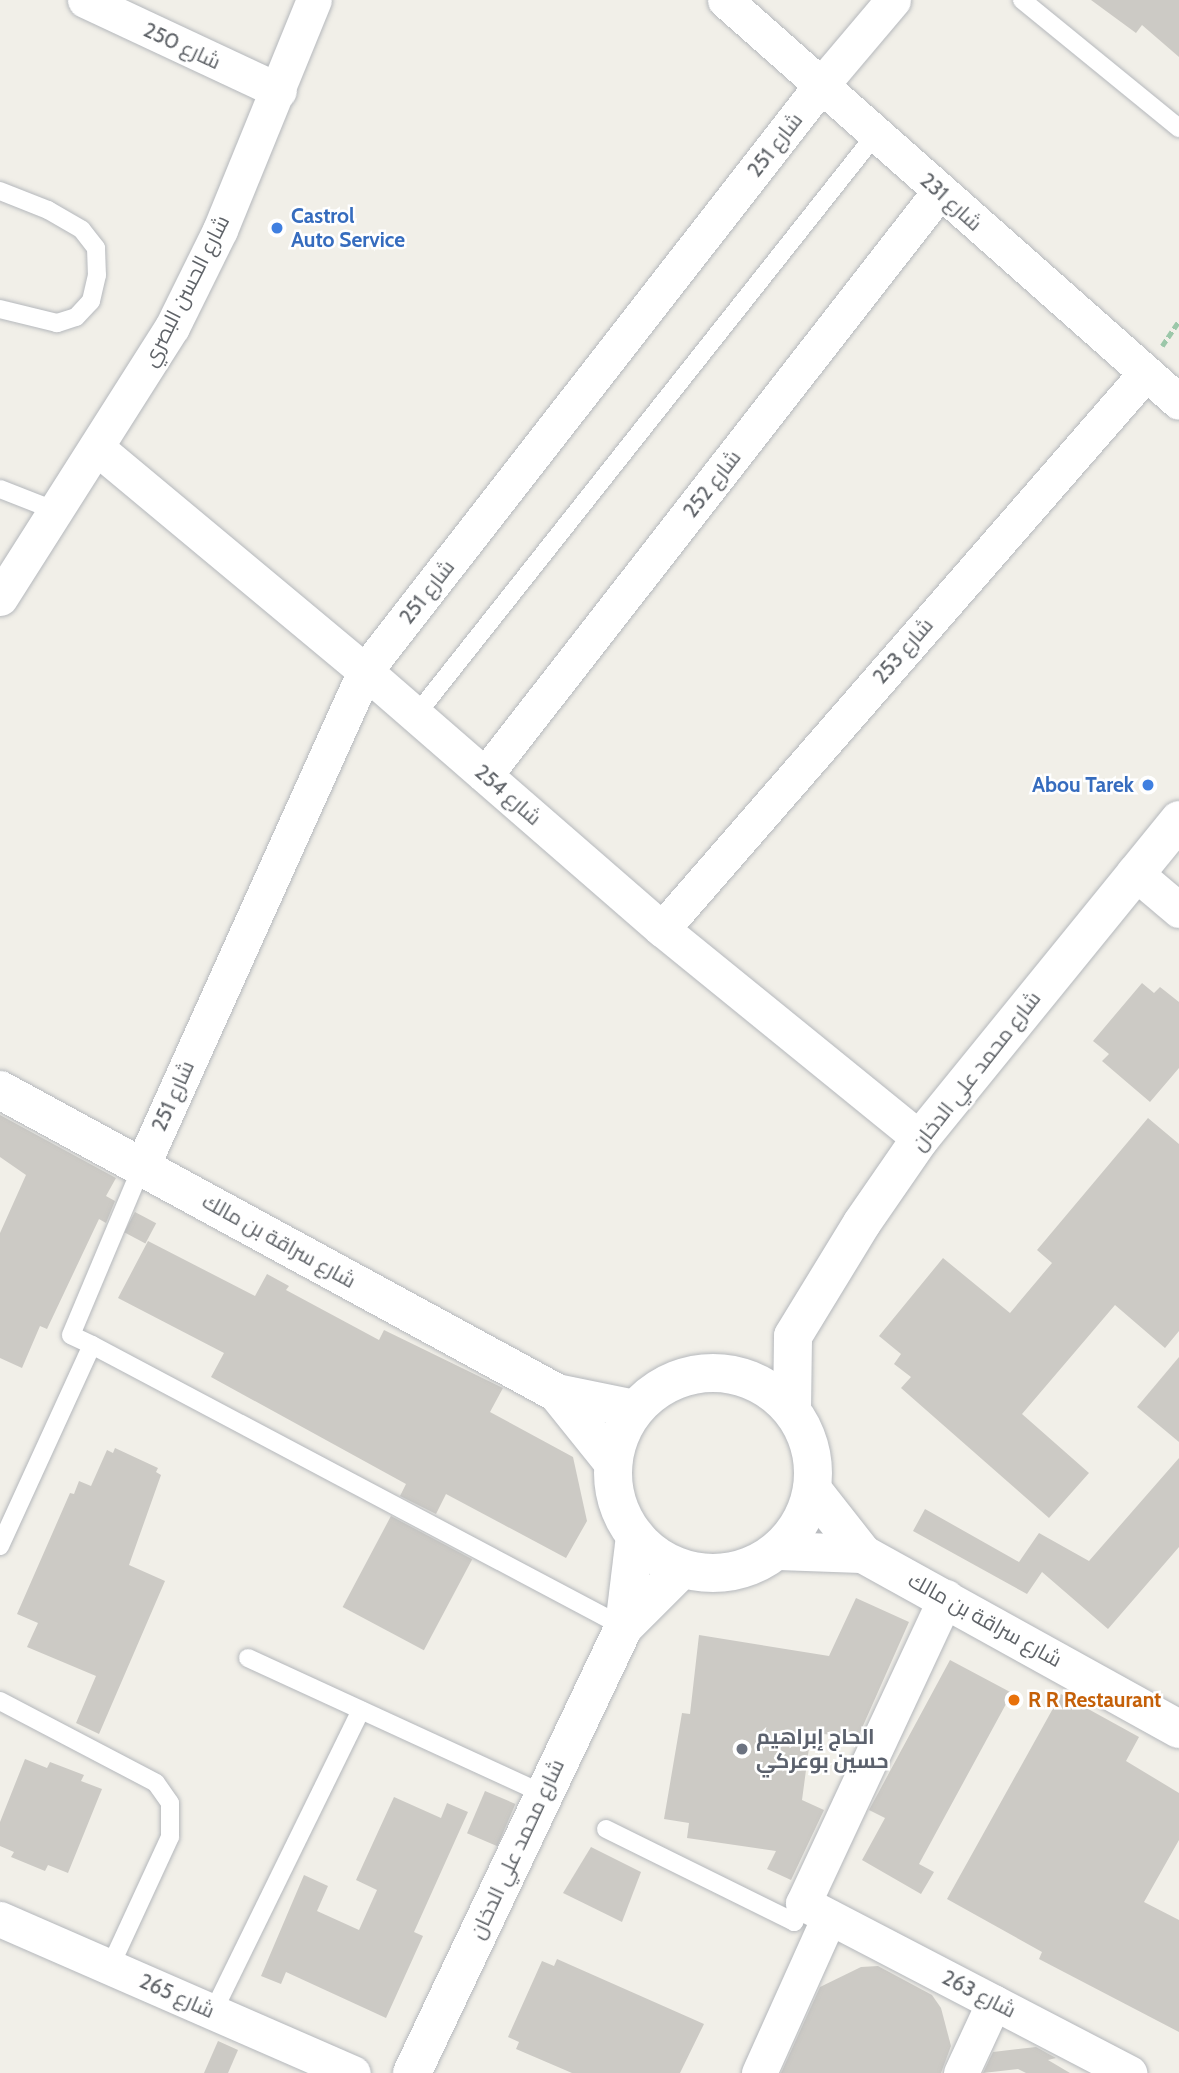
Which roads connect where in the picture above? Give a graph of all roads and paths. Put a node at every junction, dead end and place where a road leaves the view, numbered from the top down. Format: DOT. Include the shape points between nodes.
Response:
graph roads {
  1 [pos="85,0"];
  2 [pos="314,0"];
  3 [pos="725,0"];
  4 [pos="893,0"];
  5 [pos="1022,0"];
  6 [pos="822,85"];
  7 [pos="279,92"];
  8 [pos="1179,128"];
  9 [pos="876,134"];
  10 [pos="0,191"];
  11 [pos="939,192"];
  12 [pos="0,309"];
  13 [pos="1145,374"];
  14 [pos="1179,402"];
  15 [pos="97,448"];
  16 [pos="0,489"];
  17 [pos="56,511"];
  18 [pos="0,598"];
  19 [pos="365,671"];
  20 [pos="416,715"];
  21 [pos="485,775"];
  22 [pos="1179,820"];
  23 [pos="1134,872"];
  24 [pos="1179,910"];
  25 [pos="662,929"];
  26 [pos="0,1090"];
  27 [pos="920,1139"];
  28 [pos="142,1166"];
  29 [pos="793,1336"];
  30 [pos="92,1345"];
  31 [pos="729,1374"];
  32 [pos="556,1393"];
  33 [pos="635,1409"];
  34 [pos="792,1410"];
  35 [pos="613,1463"];
  36 [pos="812,1489"];
  37 [pos="635,1536"];
  38 [pos="0,1546"];
  39 [pos="776,1551"];
  40 [pos="863,1553"];
  41 [pos="682,1569"];
  42 [pos="946,1597"];
  43 [pos="624,1627"];
  44 [pos="248,1658"];
  45 [pos="0,1701"];
  46 [pos="361,1710"];
  47 [pos="1179,1729"];
  48 [pos="542,1793"];
  49 [pos="606,1829"];
  50 [pos="816,1910"];
  51 [pos="0,1919"];
  52 [pos="110,1967"];
  53 [pos="994,2002"];
  54 [pos="214,2012"];
  55 [pos="353,2073"];
  56 [pos="412,2073"];
  57 [pos="759,2073"];
  58 [pos="961,2073"];
  59 [pos="1129,2073"];
  1 -- 7 [label="street, شارع 250"];
  2 -- 7 [label="street, شارع الحسن البصري"];
  3 -- 6 [label="street, شارع 231"];
  4 -- 6 [label="street, شارع 251"];
  5 -- 8 [label="lane"];
  6 -- 9 [label="street, شارع 231"];
  6 -- 19 [label="street, شارع 251"];
  7 -- 15 [label="street, شارع الحسن البصري" via="172,327"];
  9 -- 11 [label="street, شارع 231"];
  9 -- 20 [label="lane"];
  10 -- 12 [label="lane" via="82,230 96,248 97,275 91,301 76,317 57,323"];
  11 -- 13 [label="street, شارع 231"];
  11 -- 21 [label="street, شارع 252"];
  13 -- 14 [label="street, شارع 231"];
  13 -- 25 [label="street, شارع 253"];
  15 -- 17 [label="street, شارع الحسن البصري"];
  15 -- 19 [label="street, شارع 254"];
  16 -- 17 [label="lane"];
  17 -- 18 [label="street, شارع الحسن البصري"];
  19 -- 20 [label="street, شارع 254"];
  19 -- 28 [label="street, شارع 251"];
  20 -- 21 [label="street, شارع 254"];
  21 -- 25 [label="street, شارع 254"];
  22 -- 23 [label="street, شارع محمد علي الدخان"];
  23 -- 24 [label="street"];
  23 -- 27 [label="street, شارع محمد علي الدخان"];
  25 -- 27 [label="street, شارع 254"];
  26 -- 28 [label="street, شارع سراقة بن مالك"];
  27 -- 29 [label="street, شارع محمد علي الدخان"];
  28 -- 30 [label="lane" via="71,1335"];
  28 -- 32 [label="street, شارع سراقة بن مالك"];
  29 -- 31 [label="street, شارع محمد علي الدخان"];
  29 -- 34 [label="street, شارع محمد علي الدخان"];
  30 -- 38 [label="lane"];
  30 -- 43 [label="lane"];
  31 -- 33 [label="street" via="685,1377 666,1384"];
  31 -- 34 [label="street" via="762,1385"];
  32 -- 33 [label="street, شارع سراقة بن مالك"];
  32 -- 35 [label="street, شارع سراقة بن مالك"];
  33 -- 35 [label="street"];
  34 -- 36 [label="street" via="810,1444"];
  35 -- 37 [label="street" via="617,1502"];
  36 -- 39 [label="street" via="802,1520"];
  36 -- 40 [label="street, شارع سراقة بن مالك"];
  37 -- 41 [label="street" via="648,1550"];
  37 -- 43 [label="street, شارع محمد علي الدخان"];
  39 -- 40 [label="street, شارع سراقة بن مالك"];
  39 -- 41 [label="street" via="741,1570"];
  40 -- 42 [label="street, شارع سراقة بن مالك"];
  41 -- 43 [label="street, شارع محمد علي الدخان"];
  42 -- 47 [label="street, شارع سراقة بن مالك"];
  42 -- 50 [label="street"];
  43 -- 48 [label="street, شارع محمد علي الدخان"];
  44 -- 46 [label="lane"];
  45 -- 52 [label="lane" via="156,1783 170,1804 170,1837"];
  46 -- 48 [label="lane"];
  46 -- 54 [label="lane"];
  48 -- 56 [label="street, شارع محمد علي الدخان"];
  49 -- 50 [label="lane" via="794,1922"];
  50 -- 53 [label="street, شارع 263"];
  50 -- 57 [label="street"];
  51 -- 52 [label="street, شارع 265"];
  52 -- 54 [label="street, شارع 265"];
  53 -- 58 [label="street"];
  53 -- 59 [label="street, شارع 263"];
  54 -- 55 [label="street, شارع 265"];
}
